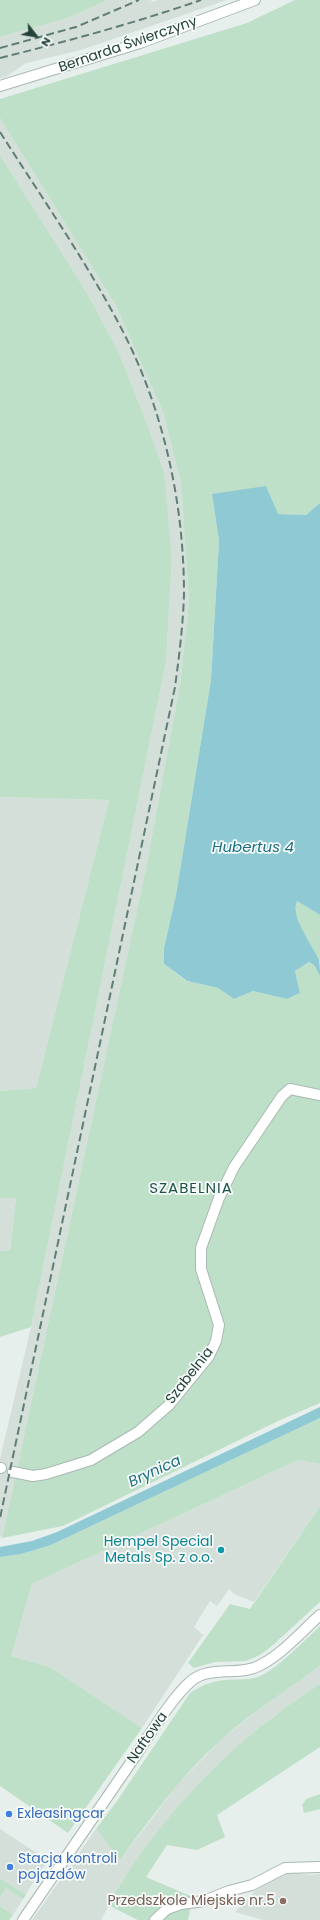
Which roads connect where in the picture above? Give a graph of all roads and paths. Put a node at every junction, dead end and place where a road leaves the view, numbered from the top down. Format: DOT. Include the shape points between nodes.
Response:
graph roads {
  1 [pos="255,0"];
  2 [pos="0,86"];
  3 [pos="320,1095"];
  4 [pos="13,1472"];
  5 [pos="320,1615"];
  6 [pos="320,1867"];
  7 [pos="23,1920"];
  8 [pos="155,1920"];
  1 -- 2 [label="street, Bernarda Świerczyny" via="140,44"];
  3 -- 4 [label="street, Szabelnia" via="290,1089 282,1096 234,1167 219,1198 201,1248 201,1269 219,1325 216,1341 209,1356 196,1374 169,1405 138,1432 91,1460 46,1474 33,1476"];
  5 -- 7 [label="street, Naftowa" via="275,1656 261,1665 244,1670 215,1672 190,1681 158,1723"];
  6 -- 8 [label="street" via="285,1868 252,1885 204,1901 180,1904 167,1909"];
}
